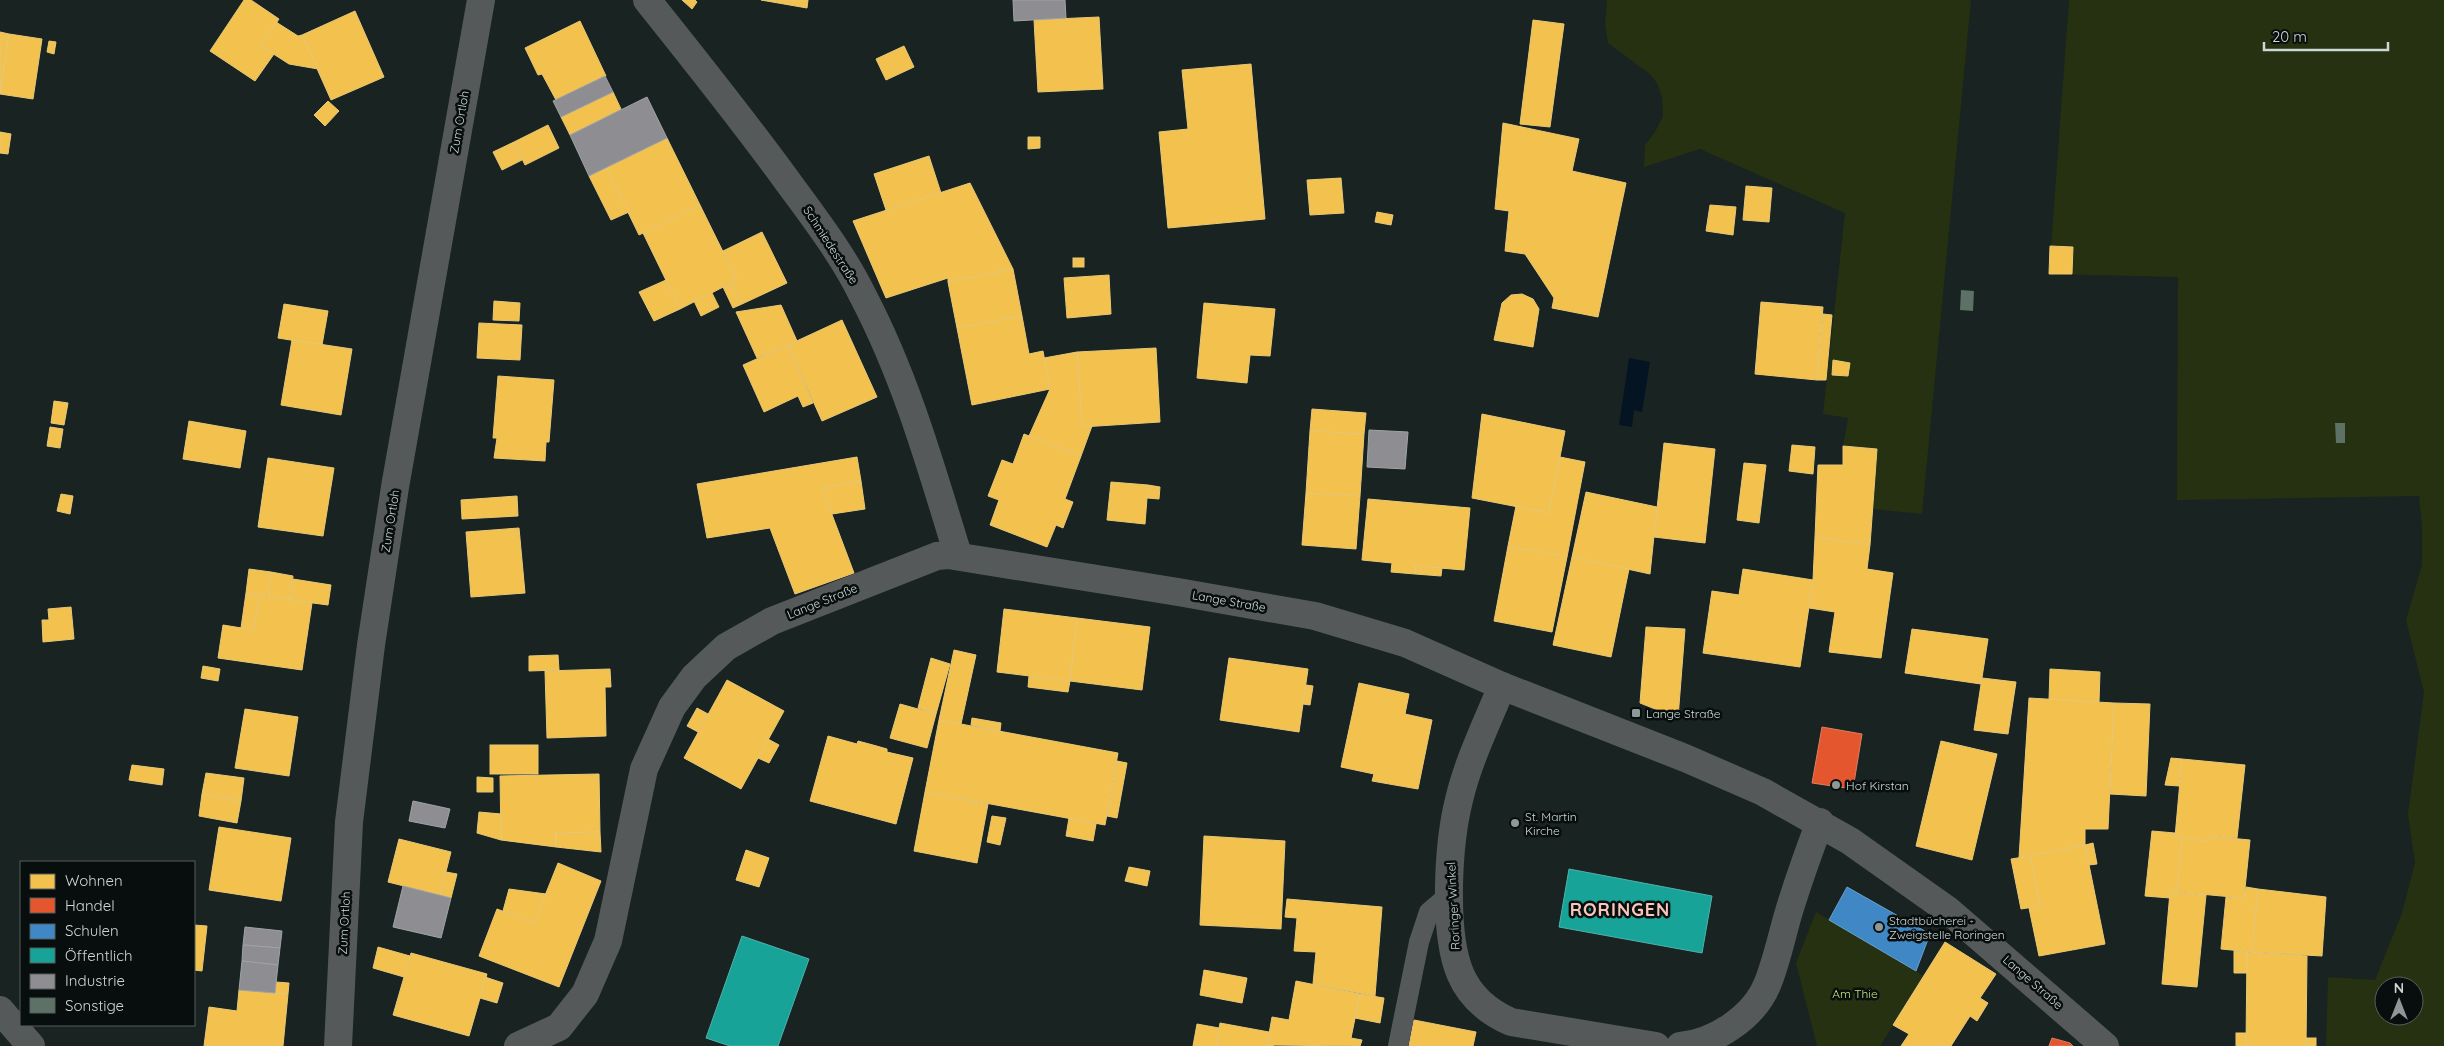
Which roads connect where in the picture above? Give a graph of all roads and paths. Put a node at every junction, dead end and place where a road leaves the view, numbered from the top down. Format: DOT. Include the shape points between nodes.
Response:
graph roads {
  1 [pos="481,0"];
  2 [pos="647,0"];
  3 [pos="958,555"];
  4 [pos="1502,686"];
  5 [pos="1820,822"];
  6 [pos="1450,894"];
  7 [pos="0,1010"];
  8 [pos="31,1046"];
  9 [pos="338,1046"];
  10 [pos="518,1046"];
  11 [pos="1398,1046"];
  12 [pos="1656,1046"];
  13 [pos="1680,1046"];
  14 [pos="2105,1046"];
  1 -- 9 [label="street, Zum Ortloh" via="397,477 371,645 349,822"];
  2 -- 3 [label="street, Schmiedestraße" via="750,130 841,256 896,365"];
  3 -- 4 [label="street, Lange Straße" via="1315,616 1405,643"];
  3 -- 10 [label="street, Lange Straße" via="937,556 772,621 726,647 694,677 672,707 644,770 608,940 585,994 559,1028"];
  4 -- 5 [label="street, Lange Straße" via="1684,758 1763,792"];
  4 -- 6 [label="street, Roringer Winkel" via="1459,798 1453,830"];
  5 -- 13 [label="street" via="1800,874 1767,986 1756,1004 1741,1020 1720,1033 1694,1045"];
  5 -- 14 [label="street, Lange Straße" via="1949,911"];
  6 -- 11 [label="lane" via="1429,912 1419,942"];
  6 -- 12 [label="street, Roringer Winkel" via="1454,947 1460,974 1480,1004 1494,1015 1511,1022"];
  7 -- 8 [label="street"];
}
